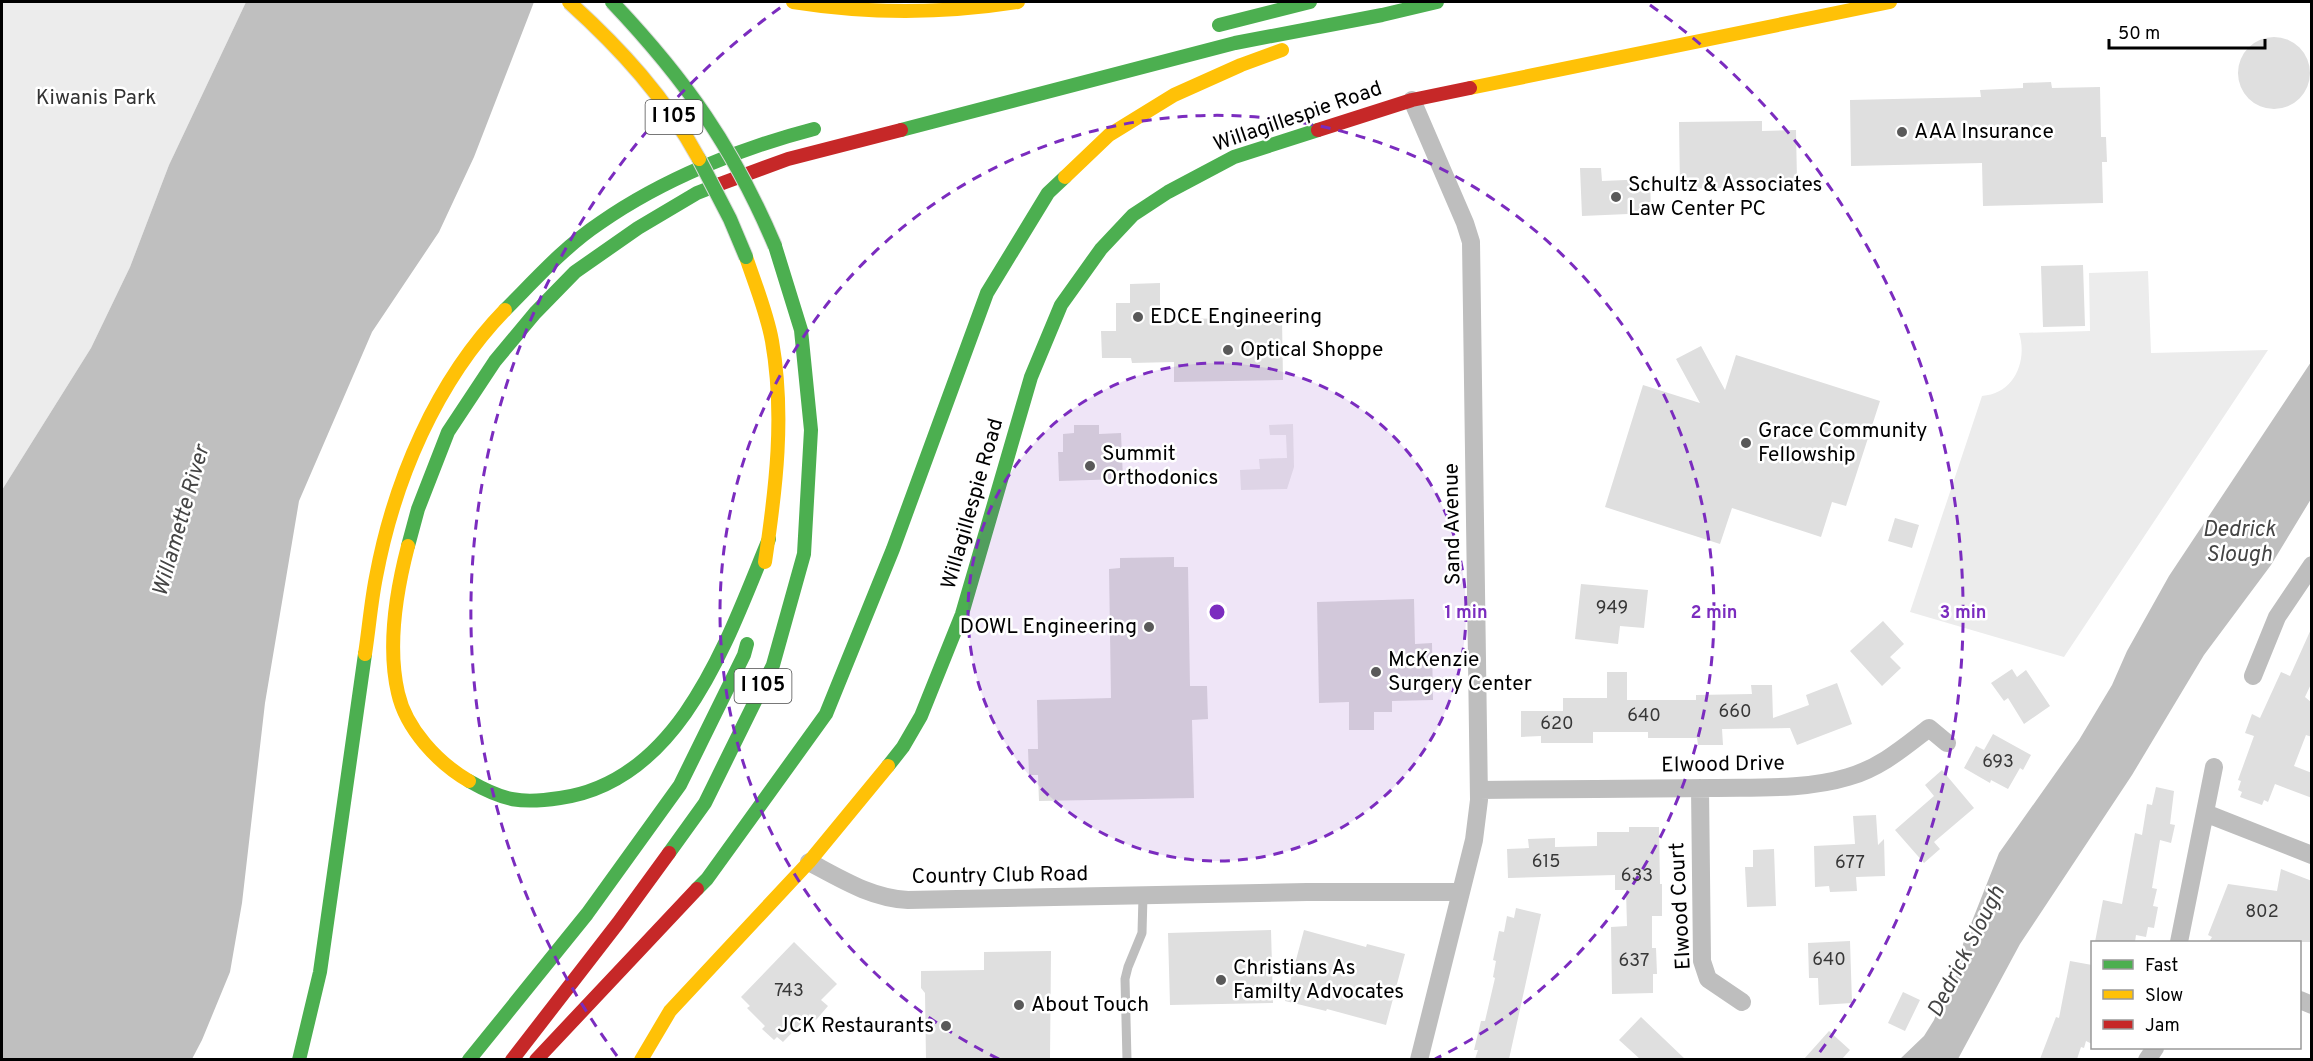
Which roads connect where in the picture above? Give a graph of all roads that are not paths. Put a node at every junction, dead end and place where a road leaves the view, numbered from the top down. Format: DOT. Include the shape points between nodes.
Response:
graph roads {
  1 [pos="569,2"];
  2 [pos="612,2"];
  3 [pos="793,2"];
  4 [pos="1018,2"];
  5 [pos="1310,2"];
  6 [pos="1437,2"];
  7 [pos="1890,2"];
  8 [pos="1383,15"];
  9 [pos="1204,29"];
  10 [pos="1412,100"];
  11 [pos="822,127"];
  12 [pos="769,539"];
  13 [pos="2312,565"];
  14 [pos="757,605"];
  15 [pos="749,635"];
  16 [pos="2253,676"];
  17 [pos="1947,743"];
  18 [pos="2214,767"];
  19 [pos="1700,788"];
  20 [pos="1479,790"];
  21 [pos="2205,813"];
  22 [pos="2312,855"];
  23 [pos="809,862"];
  24 [pos="1461,892"];
  25 [pos="1143,896"];
  26 [pos="2179,941"];
  27 [pos="1742,1002"];
  28 [pos="299,1059"];
  29 [pos="469,1059"];
  30 [pos="512,1059"];
  31 [pos="536,1059"];
  32 [pos="641,1059"];
  33 [pos="1127,1059"];
  34 [pos="1419,1059"];
  1 -- 12 [label="main road, I 105, bridge" via="616,44 680,124 729,213 746,257 771,340 780,431"];
  2 -- 30 [label="main road, I 105, bridge" via="658,51 705,111 748,183 775,246 801,330 811,430 804,554 773,665 705,803"];
  3 -- 4 [label="main road" via="888,12 980,9"];
  5 -- 9 [label="main road"];
  6 -- 8 [label="main road"];
  7 -- 10 [label="main road, Willagillespie Road"];
  8 -- 12 [label="main road" via="1235,43 788,159 697,193 575,272 495,361 448,432 418,509 399,580 393,650 398,694 408,718 418,735 452,771 511,800 534,802 584,795 622,777 651,754 680,722 720,655"];
  8 -- 31 [label="main road" via="1241,65 1174,95 1109,135 1048,193 987,292 893,549 826,714 707,879"];
  10 -- 20 [label="street, Sand Avenue" via="1471,242"];
  10 -- 23 [label="main road, Willagillespie Road" via="1234,157 1133,215 1101,249 1061,305 1031,377 962,614 921,716 903,747"];
  11 -- 28 [label="main road" via="715,160 600,223 561,254 484,333 434,408 400,482 376,576 320,972"];
  12 -- 14 [label="main road, I 105"];
  13 -- 16 [label="street" via="2277,617"];
  15 -- 29 [label="main road, I 105" via="744,655 680,785 587,914"];
  17 -- 19 [label="street, Elwood Drive" via="1929,728 1890,758 1840,780 1796,786"];
  18 -- 21 [label="street"];
  19 -- 20 [label="street, Elwood Drive"];
  19 -- 27 [label="street, Elwood Court" via="1702,961 1708,980"];
  20 -- 24 [label="street, Sand Avenue" via="1474,840"];
  21 -- 22 [label="street"];
  21 -- 26 [label="street"];
  23 -- 25 [label="street, Country Club Road" via="863,890 896,900"];
  23 -- 32 [label="main road" via="670,1011"];
  24 -- 25 [label="street, Country Club Road"];
  24 -- 34 [label="street, Sand Avenue"];
  25 -- 33 [label="lane" via="1143,927 1125,979"];
}
